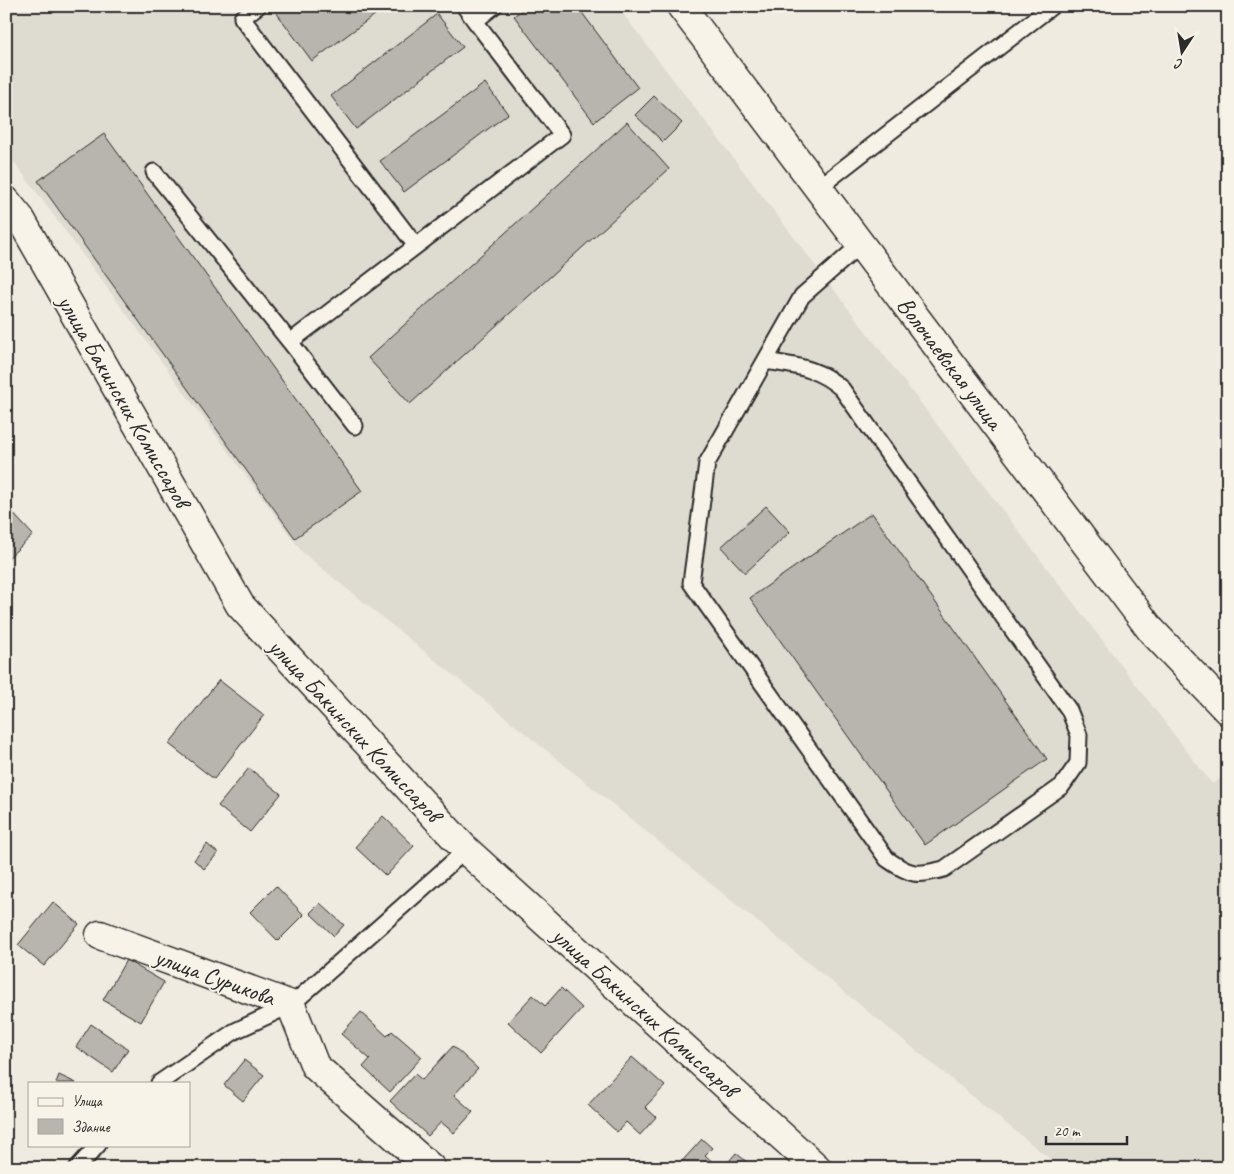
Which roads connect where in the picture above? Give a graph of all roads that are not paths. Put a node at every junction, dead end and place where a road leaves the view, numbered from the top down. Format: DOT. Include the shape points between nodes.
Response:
graph roads {
  1 [pos="258,6"];
  2 [pos="464,6"];
  3 [pos="494,6"];
  4 [pos="681,6"];
  5 [pos="1052,6"];
  6 [pos="475,21"];
  7 [pos="154,172"];
  8 [pos="818,188"];
  9 [pos="6,201"];
  10 [pos="860,244"];
  11 [pos="416,246"];
  12 [pos="290,342"];
  13 [pos="765,361"];
  14 [pos="355,426"];
  15 [pos="1228,711"];
  16 [pos="466,850"];
  17 [pos="100,935"];
  18 [pos="291,1004"];
  19 [pos="160,1082"];
  20 [pos="97,1146"];
  21 [pos="77,1168"];
  22 [pos="431,1168"];
  23 [pos="817,1168"];
  1 -- 11 [label="lane" via="242,18"];
  2 -- 6 [label="lane"];
  3 -- 6 [label="lane"];
  4 -- 8 [label="street, Волочаевская улица"];
  5 -- 8 [label="lane"];
  6 -- 11 [label="lane" via="562,135"];
  7 -- 12 [label="lane"];
  8 -- 10 [label="street, Волочаевская улица"];
  9 -- 16 [label="street, улица Бакинских Комиссаров" via="20,218 240,606"];
  10 -- 13 [label="lane" via="802,296"];
  10 -- 15 [label="street, Волочаевская улица" via="1151,630"];
  11 -- 12 [label="lane"];
  12 -- 14 [label="lane"];
  13 -- 13 [label="lane" via="707,463 691,583 887,860 906,872 924,874 944,869 1062,786 1078,763 1079,735 1069,710 842,389 822,374"];
  16 -- 18 [label="lane"];
  16 -- 23 [label="street, улица Бакинских Комиссаров"];
  17 -- 18 [label="street, улица Сурикова"];
  18 -- 19 [label="lane" via="235,1031"];
  18 -- 22 [label="street, улица Сурикова" via="314,1066"];
  20 -- 21 [label="lane"];
}
